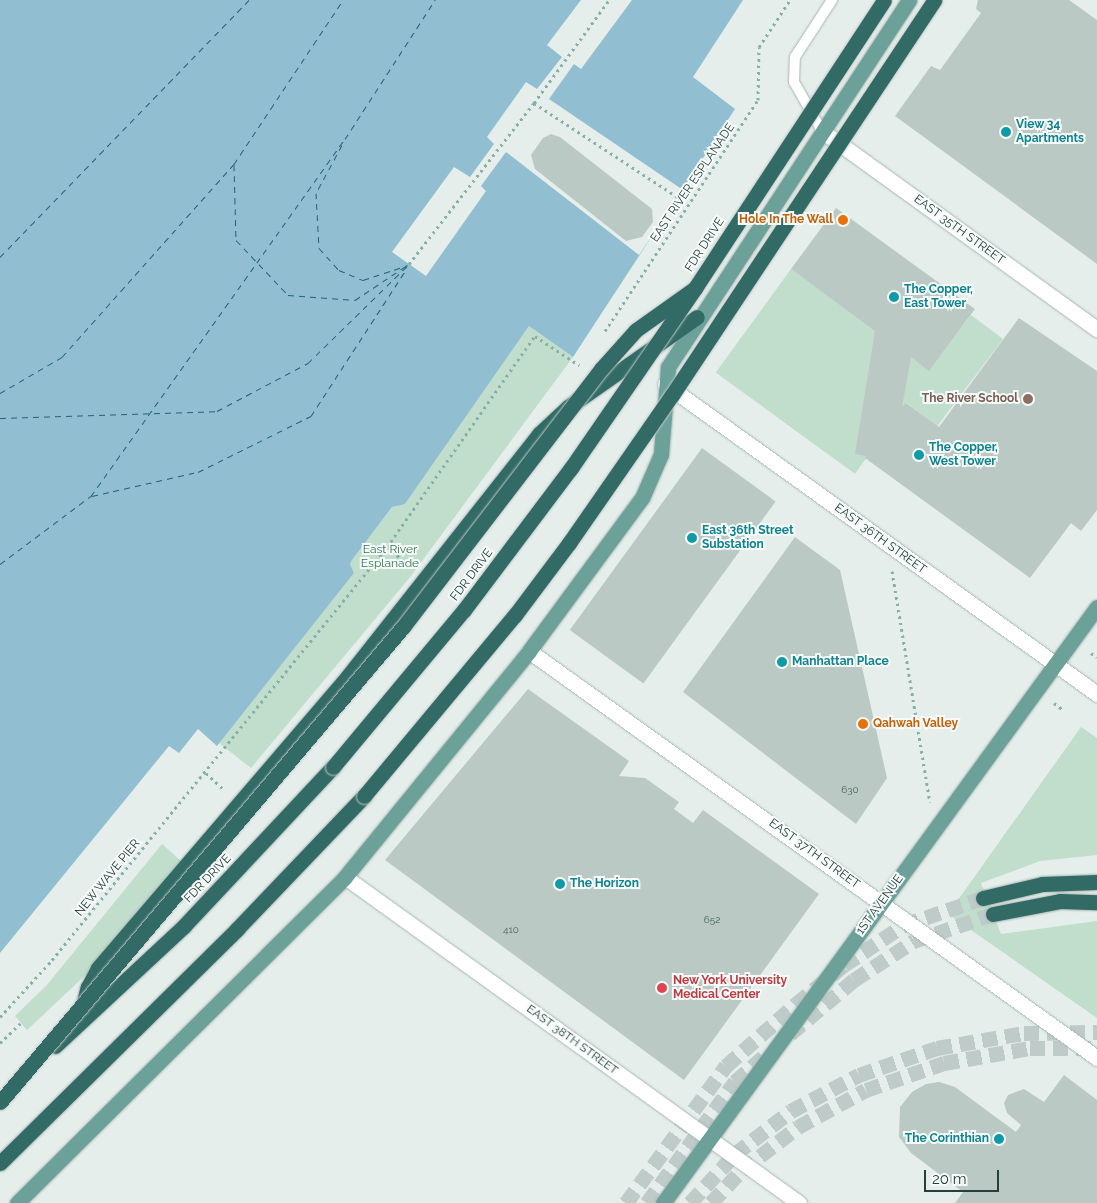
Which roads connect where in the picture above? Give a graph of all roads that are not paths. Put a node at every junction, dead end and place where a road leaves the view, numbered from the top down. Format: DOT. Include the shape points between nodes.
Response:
graph roads {
  1 [pos="832,0"];
  2 [pos="884,0"];
  3 [pos="909,0"];
  4 [pos="934,0"];
  5 [pos="822,131"];
  6 [pos="695,288"];
  7 [pos="697,317"];
  8 [pos="1097,329"];
  9 [pos="664,383"];
  10 [pos="1097,607"];
  11 [pos="529,651"];
  12 [pos="1056,665"];
  13 [pos="1097,694"];
  14 [pos="345,877"];
  15 [pos="1097,882"];
  16 [pos="983,898"];
  17 [pos="1097,902"];
  18 [pos="882,903"];
  19 [pos="993,914"];
  20 [pos="79,1022"];
  21 [pos="1097,1058"];
  22 [pos="0,1098"];
  23 [pos="0,1102"];
  24 [pos="710,1139"];
  25 [pos="0,1163"];
  26 [pos="17,1203"];
  27 [pos="663,1203"];
  28 [pos="799,1203"];
  1 -- 5 [label="lane" via="795,57 794,82"];
  2 -- 6 [label="highway, FDR DRIVE, bridge"];
  3 -- 5 [label="main road"];
  4 -- 25 [label="highway, bridge" via="672,395 515,615 364,796 237,929"];
  5 -- 7 [label="main road"];
  5 -- 8 [label="street, EAST 35TH STREET"];
  6 -- 20 [label="highway, FDR DRIVE, bridge" via="571,468 504,557 333,768 184,926"];
  6 -- 23 [label="highway, bridge" via="636,330 602,369 403,627"];
  7 -- 9 [label="main road" via="668,367"];
  7 -- 20 [label="highway" via="568,407 539,434 348,676 98,968 88,987"];
  9 -- 11 [label="main road" via="661,454 642,498"];
  9 -- 12 [label="street, EAST 36TH STREET"];
  10 -- 12 [label="main road, 1ST AVENUE"];
  11 -- 14 [label="main road"];
  11 -- 18 [label="street, EAST 37TH STREET"];
  12 -- 13 [label="street, EAST 36TH STREET"];
  12 -- 18 [label="main road, 1ST AVENUE"];
  14 -- 24 [label="street, EAST 38TH STREET"];
  14 -- 26 [label="main road"];
  15 -- 16 [label="highway" via="1042,884"];
  17 -- 19 [label="highway" via="1053,902"];
  18 -- 21 [label="street, EAST 37TH STREET"];
  18 -- 24 [label="main road, 1ST AVENUE"];
  20 -- 22 [label="highway, FDR DRIVE"];
  24 -- 27 [label="main road, 1ST AVENUE"];
  24 -- 28 [label="street, EAST 38TH STREET"];
}
